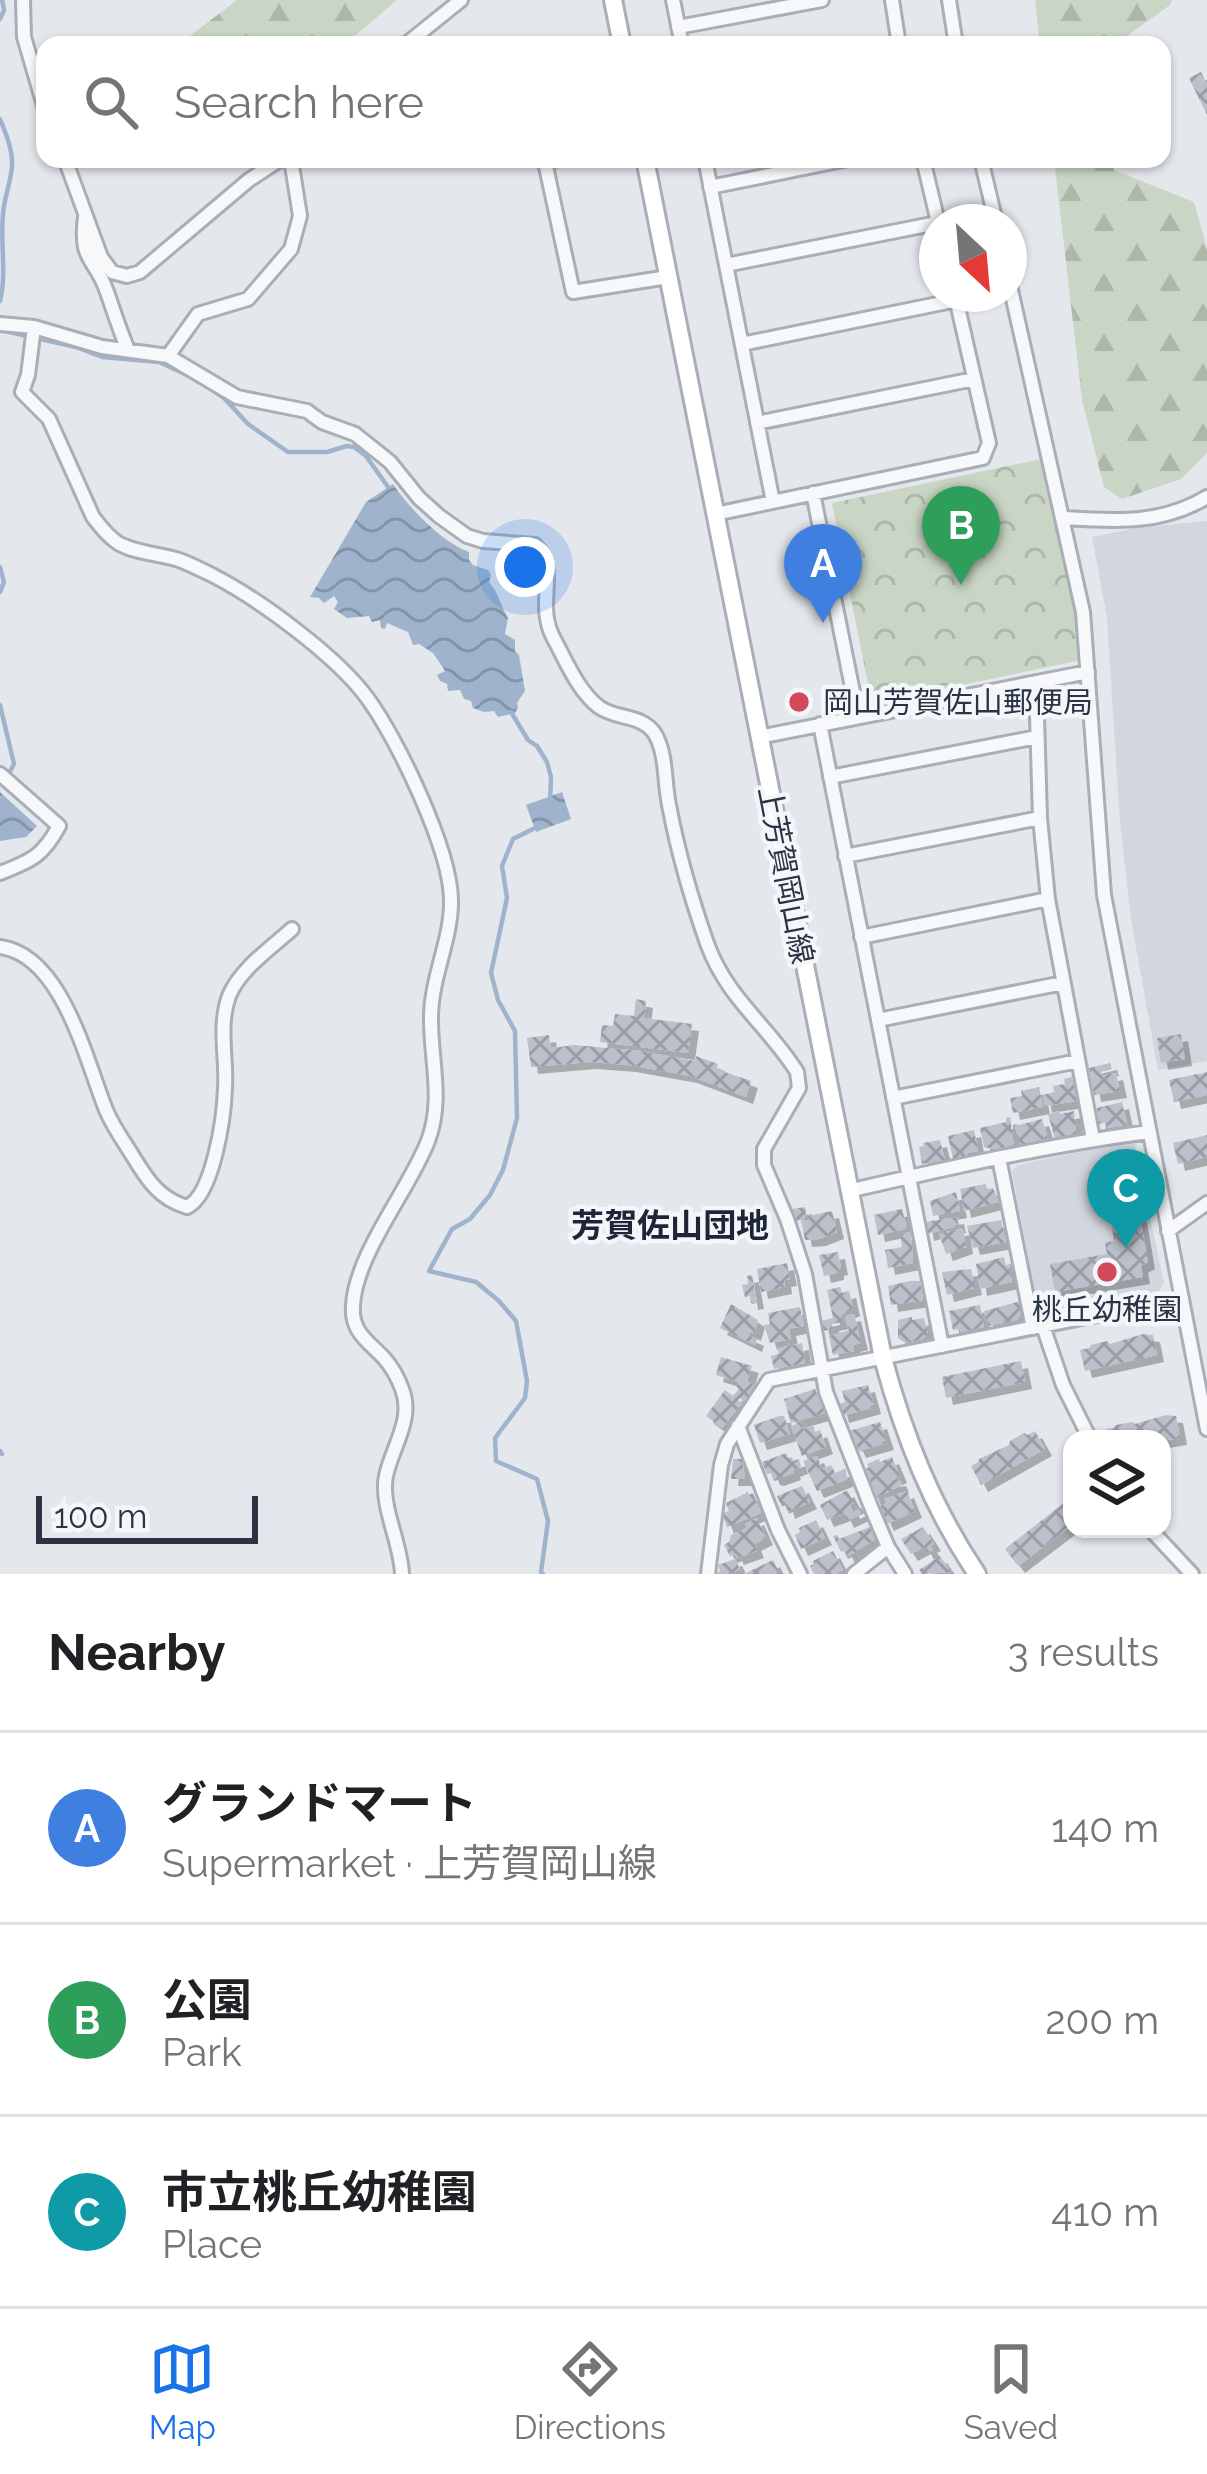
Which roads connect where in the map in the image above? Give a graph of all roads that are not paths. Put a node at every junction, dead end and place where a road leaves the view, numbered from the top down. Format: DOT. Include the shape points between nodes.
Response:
graph roads {
  1 [pos="23,0"];
  2 [pos="461,0"];
  3 [pos="613,0"];
  4 [pos="673,0"];
  5 [pos="822,0"];
  6 [pos="892,0"];
  7 [pos="949,0"];
  8 [pos="679,27"];
  9 [pos="416,36"];
  10 [pos="620,36"];
  11 [pos="680,36"];
  12 [pos="898,36"];
  13 [pos="955,36"];
  14 [pos="36,79"];
  15 [pos="69,168"];
  16 [pos="267,168"];
  17 [pos="292,168"];
  18 [pos="546,168"];
  19 [pos="647,168"];
  20 [pos="707,168"];
  21 [pos="805,168"];
  22 [pos="925,168"];
  23 [pos="983,168"];
  24 [pos="710,188"];
  25 [pos="934,204"];
  26 [pos="992,204"];
  27 [pos="85,216"];
  28 [pos="919,227"];
  29 [pos="726,265"];
  30 [pos="668,277"];
  31 [pos="919,305"];
  32 [pos="959,312"];
  33 [pos="1016,312"];
  34 [pos="0,324"];
  35 [pos="33,334"];
  36 [pos="742,344"];
  37 [pos="128,350"];
  38 [pos="168,356"];
  39 [pos="974,380"];
  40 [pos="757,423"];
  41 [pos="813,493"];
  42 [pos="1207,497"];
  43 [pos="773,502"];
  44 [pos="715,514"];
  45 [pos="1063,518"];
  46 [pos="1088,672"];
  47 [pos="1036,682"];
  48 [pos="858,717"];
  49 [pos="820,724"];
  50 [pos="759,737"];
  51 [pos="1037,737"];
  52 [pos="0,774"];
  53 [pos="830,777"];
  54 [pos="1040,818"];
  55 [pos="845,856"];
  56 [pos="0,873"];
  57 [pos="1048,898"];
  58 [pos="292,929"];
  59 [pos="861,937"];
  60 [pos="0,947"];
  61 [pos="1063,983"];
  62 [pos="878,1020"];
  63 [pos="1078,1061"];
  64 [pos="893,1098"];
  65 [pos="1149,1132"];
  66 [pos="1093,1139"];
  67 [pos="999,1158"];
  68 [pos="908,1177"];
  69 [pos="848,1191"];
  70 [pos="1207,1203"];
  71 [pos="1168,1231"];
  72 [pos="1181,1298"];
  73 [pos="1038,1327"];
  74 [pos="942,1346"];
  75 [pos="883,1358"];
  76 [pos="823,1370"];
  77 [pos="738,1426"];
  78 [pos="1086,1430"];
  79 [pos="1207,1430"];
  80 [pos="1158,1538"];
  81 [pos="889,1547"];
  82 [pos="402,1574"];
  83 [pos="708,1574"];
  84 [pos="800,1574"];
  85 [pos="854,1574"];
  86 [pos="905,1574"];
  87 [pos="977,1574"];
  88 [pos="1192,1574"];
  1 -- 14 [label="street"];
  2 -- 9 [label="street"];
  3 -- 10 [label="main road"];
  4 -- 8 [label="street"];
  5 -- 8 [label="street"];
  6 -- 12 [label="street"];
  7 -- 13 [label="street"];
  8 -- 11 [label="street"];
  15 -- 27 [label="street"];
  16 -- 27 [label="street" via="140,272 112,272"];
  17 -- 38 [label="street" via="300,215 291,249 248,299 198,314"];
  18 -- 30 [label="street" via="574,292"];
  19 -- 30 [label="main road, 上芳賀岡山線"];
  20 -- 24 [label="street"];
  21 -- 24 [label="street"];
  22 -- 25 [label="street"];
  23 -- 26 [label="street"];
  24 -- 29 [label="street"];
  27 -- 37 [label="street" via="82,242"];
  28 -- 29 [label="street"];
  29 -- 36 [label="street"];
  30 -- 44 [label="main road, 上芳賀岡山線"];
  31 -- 36 [label="street"];
  32 -- 39 [label="street"];
  33 -- 45 [label="street"];
  34 -- 35 [label="street"];
  35 -- 37 [label="street"];
  35 -- 82 [label="street" via="22,392 49,419 102,530 120,544 216,577 342,668 388,730 441,844 452,896 431,1010 436,1113 352,1301 358,1333 394,1372 406,1401 386,1478"];
  36 -- 40 [label="street"];
  37 -- 38 [label="street"];
  38 -- 76 [label="street" via="237,397 307,412 355,434 466,536 535,544 544,555 550,632 590,698 655,735 709,949 730,990 797,1072 800,1088 764,1149 764,1166 797,1245"];
  39 -- 40 [label="street"];
  39 -- 41 [label="street" via="989,443 983,458"];
  40 -- 43 [label="street"];
  41 -- 43 [label="street"];
  41 -- 48 [label="street"];
  42 -- 45 [label="street" via="1147,520"];
  43 -- 44 [label="street"];
  44 -- 50 [label="main road, 上芳賀岡山線"];
  45 -- 46 [label="street"];
  46 -- 47 [label="street"];
  46 -- 65 [label="street" via="1105,896"];
  47 -- 48 [label="street"];
  47 -- 51 [label="street"];
  48 -- 49 [label="street"];
  49 -- 50 [label="street"];
  49 -- 53 [label="street"];
  50 -- 69 [label="main road, 上芳賀岡山線"];
  51 -- 53 [label="street"];
  51 -- 54 [label="street"];
  52 -- 56 [label="street" via="59,826 47,848"];
  53 -- 55 [label="street"];
  54 -- 55 [label="street"];
  54 -- 57 [label="street"];
  55 -- 59 [label="street"];
  57 -- 59 [label="street"];
  57 -- 61 [label="street"];
  58 -- 60 [label="street" via="226,1002 225,1090 213,1163 187,1208 148,1180 108,1115 55,988 31,959"];
  59 -- 62 [label="street"];
  61 -- 62 [label="street"];
  61 -- 63 [label="street"];
  62 -- 64 [label="street"];
  63 -- 64 [label="street"];
  63 -- 66 [label="street"];
  64 -- 68 [label="street"];
  65 -- 66 [label="street"];
  65 -- 71 [label="street"];
  66 -- 67 [label="street"];
  67 -- 68 [label="street"];
  67 -- 73 [label="street"];
  68 -- 69 [label="street"];
  68 -- 74 [label="street"];
  69 -- 75 [label="main road, 上芳賀岡山線"];
  70 -- 71 [label="street"];
  71 -- 72 [label="street"];
  72 -- 73 [label="street"];
  72 -- 79 [label="street"];
  73 -- 74 [label="street"];
  73 -- 78 [label="street"];
  74 -- 75 [label="street"];
  75 -- 76 [label="street"];
  75 -- 87 [label="main road, 上芳賀岡山線" via="931,1498"];
  76 -- 77 [label="street" via="769,1380"];
  76 -- 81 [label="street"];
  77 -- 83 [label="street" via="721,1465"];
  77 -- 84 [label="street"];
  80 -- 88 [label="street"];
  81 -- 85 [label="street"];
  81 -- 86 [label="street"];
}
